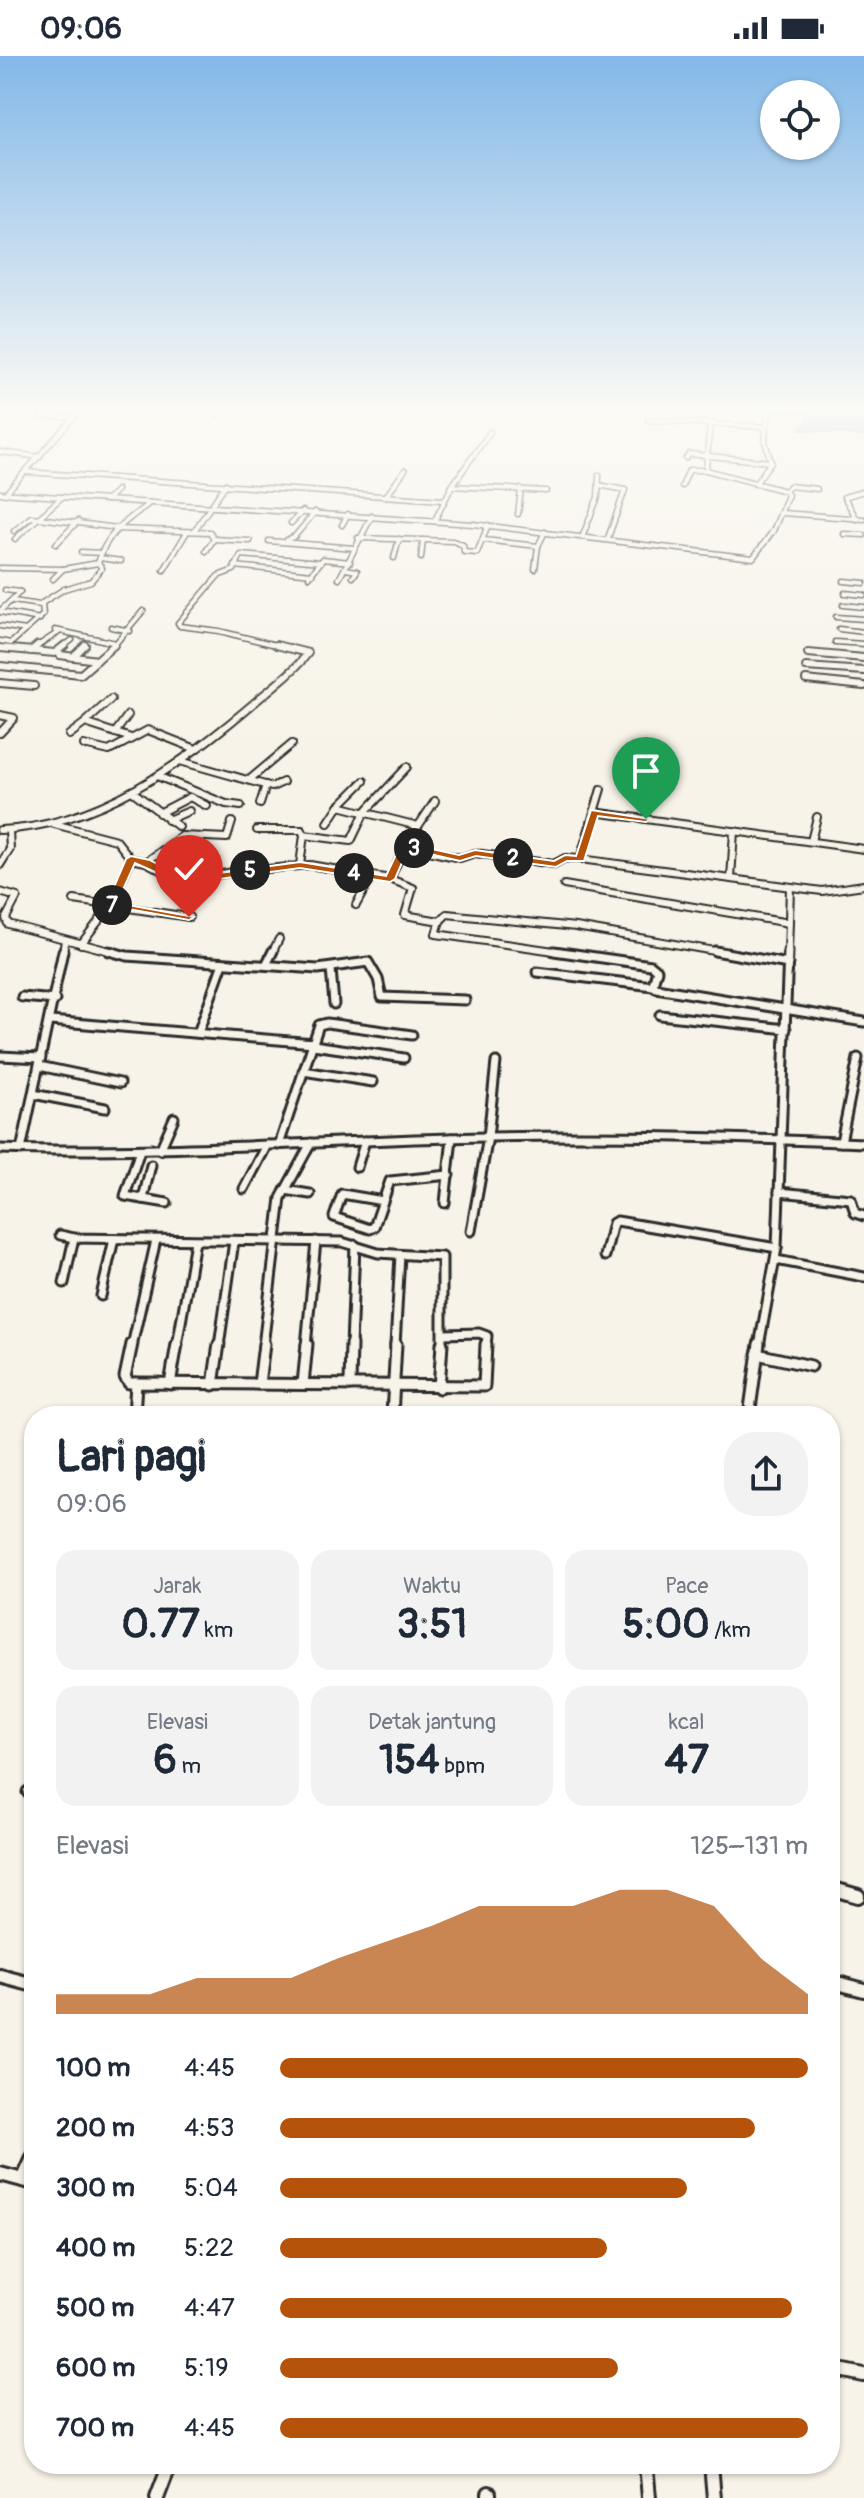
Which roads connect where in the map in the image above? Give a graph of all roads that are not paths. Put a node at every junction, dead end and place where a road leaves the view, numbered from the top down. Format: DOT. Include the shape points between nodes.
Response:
graph roads {
  1 [pos="437,521"];
  2 [pos="24,522"];
  3 [pos="34,522"];
  4 [pos="59,522"];
  5 [pos="77,522"];
  6 [pos="83,522"];
  7 [pos="124,522"];
  8 [pos="198,522"];
  9 [pos="307,522"];
  10 [pos="344,522"];
  11 [pos="368,522"];
  12 [pos="449,522"];
  13 [pos="587,522"];
  14 [pos="616,522"];
  15 [pos="777,522"];
  16 [pos="57,524"];
  17 [pos="342,525"];
  18 [pos="488,525"];
  19 [pos="116,528"];
  20 [pos="14,531"];
  21 [pos="190,532"];
  22 [pos="545,532"];
  23 [pos="844,534"];
  24 [pos="441,535"];
  25 [pos="583,535"];
  26 [pos="864,535"];
  27 [pos="358,538"];
  28 [pos="608,538"];
  29 [pos="15,539"];
  30 [pos="214,539"];
  31 [pos="399,539"];
  32 [pos="423,540"];
  33 [pos="484,540"];
  34 [pos="250,541"];
  35 [pos="269,541"];
  36 [pos="283,541"];
  37 [pos="56,544"];
  38 [pos="538,546"];
  39 [pos="354,548"];
  40 [pos="206,551"];
  41 [pos="81,552"];
  42 [pos="100,558"];
  43 [pos="394,558"];
  44 [pos="421,558"];
  45 [pos="121,561"];
  46 [pos="321,562"];
  47 [pos="350,562"];
  48 [pos="235,566"];
  49 [pos="0,568"];
  50 [pos="63,569"];
  51 [pos="346,569"];
  52 [pos="535,569"];
  53 [pos="164,570"];
  54 [pos="353,577"];
  55 [pos="53,579"];
  56 [pos="339,579"];
  57 [pos="844,581"];
  58 [pos="864,583"];
  59 [pos="5,590"];
  60 [pos="845,593"];
  61 [pos="864,595"];
  62 [pos="13,601"];
  63 [pos="40,605"];
  64 [pos="843,605"];
  65 [pos="864,607"];
  66 [pos="0,611"];
  67 [pos="143,611"];
  68 [pos="836,617"];
  69 [pos="40,619"];
  70 [pos="864,619"];
  71 [pos="0,626"];
  72 [pos="111,627"];
  73 [pos="839,629"];
  74 [pos="26,630"];
  75 [pos="130,631"];
  76 [pos="864,632"];
  77 [pos="72,640"];
  78 [pos="835,642"];
  79 [pos="116,643"];
  80 [pos="3,644"];
  81 [pos="864,644"];
  82 [pos="85,645"];
  83 [pos="30,652"];
  84 [pos="808,653"];
  85 [pos="60,655"];
  86 [pos="73,657"];
  87 [pos="864,658"];
  88 [pos="97,660"];
  89 [pos="0,666"];
  90 [pos="806,667"];
  91 [pos="864,671"];
  92 [pos="806,680"];
  93 [pos="0,683"];
  94 [pos="34,686"];
  95 [pos="864,686"];
  96 [pos="111,699"];
  97 [pos="0,715"];
  98 [pos="128,715"];
  99 [pos="85,723"];
  100 [pos="0,733"];
  101 [pos="115,733"];
  102 [pos="69,735"];
  103 [pos="131,738"];
  104 [pos="292,744"];
  105 [pos="84,745"];
  106 [pos="196,749"];
  107 [pos="180,761"];
  108 [pos="407,767"];
  109 [pos="157,776"];
  110 [pos="249,780"];
  111 [pos="364,781"];
  112 [pos="283,782"];
  113 [pos="266,785"];
  114 [pos="601,789"];
  115 [pos="132,791"];
  116 [pos="435,801"];
  117 [pos="260,804"];
  118 [pos="207,806"];
  119 [pos="241,806"];
  120 [pos="339,806"];
  121 [pos="189,811"];
  122 [pos="365,812"];
  123 [pos="594,812"];
  124 [pos="159,813"];
  125 [pos="817,817"];
  126 [pos="168,820"];
  127 [pos="232,822"];
  128 [pos="328,823"];
  129 [pos="54,824"];
  130 [pos="418,826"];
  131 [pos="179,827"];
  132 [pos="0,830"];
  133 [pos="257,830"];
  134 [pos="9,831"];
  135 [pos="734,831"];
  136 [pos="304,835"];
  137 [pos="811,841"];
  138 [pos="405,846"];
  139 [pos="864,849"];
  140 [pos="131,859"];
  141 [pos="580,859"];
  142 [pos="1,862"];
  143 [pos="146,862"];
  144 [pos="300,865"];
  145 [pos="372,876"];
  146 [pos="390,879"];
  147 [pos="731,879"];
  148 [pos="564,885"];
  149 [pos="864,885"];
  150 [pos="790,887"];
  151 [pos="0,892"];
  152 [pos="74,900"];
  153 [pos="111,905"];
  154 [pos="356,905"];
  155 [pos="189,917"];
  156 [pos="440,921"];
  157 [pos="3,923"];
  158 [pos="789,923"];
  159 [pos="279,939"];
  160 [pos="65,940"];
  161 [pos="81,944"];
  162 [pos="223,963"];
  163 [pos="788,964"];
  164 [pos="266,965"];
  165 [pos="331,969"];
  166 [pos="537,972"];
  167 [pos="653,986"];
  168 [pos="22,997"];
  169 [pos="55,1000"];
  170 [pos="465,1000"];
  171 [pos="334,1004"];
  172 [pos="787,1007"];
  173 [pos="660,1015"];
  174 [pos="50,1021"];
  175 [pos="864,1022"];
  176 [pos="786,1029"];
  177 [pos="198,1033"];
  178 [pos="412,1035"];
  179 [pos="314,1044"];
  180 [pos="0,1056"];
  181 [pos="404,1058"];
  182 [pos="858,1058"];
  183 [pos="40,1062"];
  184 [pos="496,1062"];
  185 [pos="303,1071"];
  186 [pos="373,1082"];
  187 [pos="120,1083"];
  188 [pos="33,1094"];
  189 [pos="105,1108"];
  190 [pos="174,1118"];
  191 [pos="488,1137"];
  192 [pos="452,1138"];
  193 [pos="779,1139"];
  194 [pos="365,1141"];
  195 [pos="841,1142"];
  196 [pos="311,1143"];
  197 [pos="864,1143"];
  198 [pos="267,1145"];
  199 [pos="279,1145"];
  200 [pos="0,1149"];
  201 [pos="21,1150"];
  202 [pos="140,1150"];
  203 [pos="160,1150"];
  204 [pos="151,1165"];
  205 [pos="357,1167"];
  206 [pos="449,1175"];
  207 [pos="244,1189"];
  208 [pos="285,1190"];
  209 [pos="779,1192"];
  210 [pos="310,1194"];
  211 [pos="143,1199"];
  212 [pos="383,1201"];
  213 [pos="167,1203"];
  214 [pos="445,1203"];
  215 [pos="864,1216"];
  216 [pos="471,1231"];
  217 [pos="60,1235"];
  218 [pos="74,1238"];
  219 [pos="114,1239"];
  220 [pos="156,1240"];
  221 [pos="277,1240"];
  222 [pos="195,1241"];
  223 [pos="234,1241"];
  224 [pos="316,1241"];
  225 [pos="355,1245"];
  226 [pos="777,1248"];
  227 [pos="400,1255"];
  228 [pos="605,1256"];
  229 [pos="776,1260"];
  230 [pos="864,1277"];
  231 [pos="64,1283"];
  232 [pos="101,1296"];
  233 [pos="443,1334"];
  234 [pos="757,1354"];
  235 [pos="811,1366"];
  236 [pos="136,1383"];
  237 [pos="170,1384"];
  238 [pos="259,1384"];
  239 [pos="303,1384"];
  240 [pos="213,1385"];
  241 [pos="350,1385"];
  242 [pos="395,1387"];
  243 [pos="439,1388"];
  244 [pos="135,1406"];
  245 [pos="393,1406"];
  246 [pos="750,1406"];
  247 [pos="840,1891"];
  248 [pos="858,1896"];
  249 [pos="0,1976"];
  250 [pos="24,1982"];
  251 [pos="840,1984"];
  252 [pos="864,1990"];
  253 [pos="0,2174"];
  254 [pos="24,2180"];
  255 [pos="840,2370"];
  256 [pos="864,2375"];
  257 [pos="166,2474"];
  258 [pos="647,2474"];
  259 [pos="712,2474"];
  260 [pos="157,2498"];
  261 [pos="649,2498"];
  262 [pos="714,2498"];
  1 -- 24 [label="street"];
  2 -- 20 [label="street"];
  3 -- 29 [label="street"];
  4 -- 16 [label="street"];
  5 -- 37 [label="street"];
  6 -- 19 [label="street"];
  7 -- 19 [label="street"];
  8 -- 21 [label="street"];
  9 -- 36 [label="street"];
  10 -- 17 [label="street"];
  11 -- 27 [label="street"];
  12 -- 18 [label="street"];
  13 -- 25 [label="street"];
  14 -- 28 [label="street"];
  15 -- 28 [label="street" via="753,558"];
  18 -- 22 [label="street"];
  18 -- 33 [label="street"];
  19 -- 21 [label="street"];
  19 -- 42 [label="street"];
  21 -- 30 [label="street" via="210,532"];
  21 -- 53 [label="street"];
  22 -- 25 [label="street"];
  22 -- 38 [label="street"];
  23 -- 26 [label="street"];
  24 -- 32 [label="street"];
  24 -- 33 [label="street" via="460,543 464,552 479,552"];
  25 -- 28 [label="street"];
  27 -- 31 [label="street"];
  27 -- 39 [label="street"];
  30 -- 34 [label="street"];
  30 -- 40 [label="street"];
  31 -- 32 [label="street"];
  31 -- 43 [label="street"];
  32 -- 44 [label="street"];
  33 -- 38 [label="street"];
  35 -- 36 [label="street"];
  36 -- 39 [label="street"];
  38 -- 52 [label="street"];
  39 -- 47 [label="street"];
  41 -- 42 [label="street"];
  42 -- 45 [label="street"];
  42 -- 50 [label="street"];
  42 -- 63 [label="street" via="101,571 93,580 66,587"];
  46 -- 47 [label="street"];
  46 -- 48 [label="street" via="244,554"];
  46 -- 48 [label="street" via="310,576"];
  47 -- 51 [label="street"];
  48 -- 106 [label="street" via="211,583 179,625 307,655"];
  49 -- 50 [label="street"];
  50 -- 55 [label="street"];
  51 -- 54 [label="street" via="357,571"];
  51 -- 56 [label="street"];
  57 -- 58 [label="street"];
  59 -- 62 [label="street" via="20,592"];
  60 -- 61 [label="street"];
  62 -- 63 [label="street"];
  62 -- 66 [label="street"];
  63 -- 69 [label="street"];
  64 -- 65 [label="street"];
  66 -- 69 [label="street"];
  67 -- 75 [label="street"];
  68 -- 70 [label="street"];
  69 -- 74 [label="street"];
  71 -- 74 [label="street"];
  72 -- 75 [label="street"];
  73 -- 76 [label="street"];
  74 -- 80 [label="street"];
  75 -- 79 [label="street"];
  77 -- 83 [label="street" via="58,652"];
  78 -- 81 [label="street"];
  79 -- 83 [label="street" via="58,631"];
  79 -- 88 [label="street"];
  80 -- 83 [label="street"];
  82 -- 86 [label="street"];
  84 -- 87 [label="street"];
  85 -- 86 [label="street"];
  86 -- 88 [label="street"];
  88 -- 89 [label="street" via="81,674"];
  90 -- 91 [label="street"];
  92 -- 95 [label="street"];
  93 -- 94 [label="street"];
  96 -- 99 [label="street"];
  97 -- 100 [label="street" via="14,718"];
  98 -- 101 [label="street"];
  99 -- 101 [label="street"];
  99 -- 102 [label="street"];
  101 -- 103 [label="street"];
  103 -- 105 [label="street" via="106,751"];
  103 -- 106 [label="street" via="152,730"];
  104 -- 110 [label="street"];
  106 -- 107 [label="street"];
  107 -- 109 [label="street"];
  107 -- 110 [label="street"];
  108 -- 122 [label="street"];
  109 -- 115 [label="street"];
  109 -- 119 [label="street"];
  110 -- 113 [label="street"];
  111 -- 120 [label="street"];
  112 -- 113 [label="street"];
  113 -- 117 [label="street"];
  114 -- 123 [label="street"];
  115 -- 124 [label="street"];
  115 -- 129 [label="street"];
  116 -- 130 [label="street"];
  118 -- 124 [label="street" via="190,797"];
  120 -- 122 [label="street"];
  120 -- 128 [label="street"];
  121 -- 126 [label="street"];
  122 -- 130 [label="street"];
  122 -- 136 [label="street" via="351,841"];
  123 -- 135 [label="street"];
  123 -- 141 [label="street"];
  124 -- 126 [label="street"];
  125 -- 137 [label="street"];
  126 -- 131 [label="street"];
  127 -- 143 [label="street" via="227,838 182,836"];
  129 -- 134 [label="street"];
  129 -- 140 [label="street" via="120,842"];
  130 -- 138 [label="street"];
  132 -- 134 [label="street"];
  133 -- 136 [label="street" via="302,830"];
  134 -- 142 [label="street" via="10,849"];
  135 -- 137 [label="street"];
  135 -- 147 [label="street"];
  136 -- 144 [label="street"];
  137 -- 139 [label="street"];
  138 -- 141 [label="street" via="460,858 475,853 554,864"];
  138 -- 146 [label="street"];
  140 -- 143 [label="street"];
  140 -- 153 [label="street"];
  141 -- 147 [label="street"];
  143 -- 144 [label="street" via="182,881"];
  144 -- 145 [label="street"];
  145 -- 146 [label="street"];
  145 -- 154 [label="street"];
  146 -- 156 [label="street" via="413,888 405,915"];
  147 -- 150 [label="street"];
  148 -- 158 [label="street"];
  149 -- 150 [label="street" via="822,891"];
  150 -- 158 [label="street"];
  151 -- 157 [label="street" via="17,897"];
  152 -- 153 [label="street"];
  153 -- 155 [label="street"];
  153 -- 161 [label="street"];
  156 -- 163 [label="street" via="447,914 512,919"];
  156 -- 167 [label="street" via="439,935 651,965 657,970"];
  157 -- 160 [label="street"];
  158 -- 163 [label="street"];
  159 -- 164 [label="street"];
  160 -- 161 [label="street"];
  160 -- 169 [label="street"];
  161 -- 162 [label="street" via="127,956"];
  162 -- 164 [label="street"];
  162 -- 177 [label="street"];
  163 -- 172 [label="street"];
  164 -- 165 [label="street"];
  165 -- 170 [label="street" via="371,962 380,995 386,999"];
  165 -- 171 [label="street"];
  166 -- 167 [label="street"];
  167 -- 172 [label="street"];
  168 -- 169 [label="street"];
  169 -- 174 [label="street"];
  172 -- 175 [label="street"];
  172 -- 176 [label="street"];
  173 -- 176 [label="street"];
  174 -- 177 [label="street"];
  174 -- 183 [label="street"];
  176 -- 193 [label="street"];
  177 -- 179 [label="street"];
  178 -- 179 [label="street" via="322,1023"];
  179 -- 181 [label="street"];
  179 -- 185 [label="street"];
  180 -- 183 [label="street"];
  182 -- 195 [label="street"];
  183 -- 187 [label="street"];
  183 -- 188 [label="street"];
  184 -- 191 [label="street"];
  185 -- 186 [label="street"];
  185 -- 199 [label="street"];
  188 -- 189 [label="street"];
  188 -- 201 [label="street"];
  190 -- 203 [label="street"];
  191 -- 192 [label="street"];
  191 -- 193 [label="street"];
  191 -- 216 [label="street"];
  192 -- 194 [label="street"];
  192 -- 206 [label="street"];
  193 -- 195 [label="street"];
  193 -- 209 [label="street"];
  194 -- 196 [label="street"];
  194 -- 205 [label="street"];
  195 -- 197 [label="street"];
  196 -- 199 [label="street"];
  196 -- 208 [label="street"];
  198 -- 199 [label="street"];
  198 -- 203 [label="street"];
  198 -- 207 [label="street"];
  200 -- 201 [label="street"];
  201 -- 202 [label="street"];
  202 -- 203 [label="street"];
  202 -- 211 [label="street" via="125,1196"];
  204 -- 211 [label="street"];
  206 -- 212 [label="street" via="393,1179"];
  206 -- 214 [label="street"];
  208 -- 210 [label="street"];
  208 -- 221 [label="street"];
  209 -- 215 [label="street" via="851,1199 855,1213"];
  209 -- 226 [label="street"];
  211 -- 213 [label="street"];
  212 -- 212 [label="street" via="370,1229 334,1217 342,1194"];
  217 -- 218 [label="street"];
  218 -- 219 [label="street"];
  218 -- 231 [label="street"];
  219 -- 220 [label="street"];
  219 -- 232 [label="street"];
  220 -- 222 [label="street"];
  220 -- 236 [label="street" via="125,1377"];
  221 -- 223 [label="street"];
  221 -- 224 [label="street"];
  221 -- 238 [label="street"];
  222 -- 223 [label="street"];
  222 -- 237 [label="street"];
  223 -- 240 [label="street"];
  224 -- 225 [label="street"];
  224 -- 239 [label="street"];
  225 -- 227 [label="street"];
  225 -- 241 [label="street"];
  226 -- 228 [label="street" via="617,1221"];
  226 -- 229 [label="street"];
  227 -- 233 [label="street" via="442,1257"];
  227 -- 242 [label="street"];
  229 -- 230 [label="street"];
  229 -- 234 [label="street"];
  233 -- 243 [label="street"];
  233 -- 243 [label="street" via="487,1336 485,1383 480,1388"];
  234 -- 235 [label="street"];
  234 -- 246 [label="street"];
  236 -- 237 [label="street"];
  236 -- 244 [label="street"];
  237 -- 240 [label="street"];
  238 -- 239 [label="street"];
  238 -- 240 [label="street"];
  239 -- 241 [label="street"];
  241 -- 242 [label="street"];
  242 -- 243 [label="street"];
  242 -- 245 [label="street"];
  247 -- 248 [label="street"];
  249 -- 250 [label="street"];
  251 -- 252 [label="street"];
  253 -- 254 [label="street"];
  255 -- 256 [label="street"];
  257 -- 260 [label="street"];
  258 -- 261 [label="street"];
  259 -- 262 [label="street"];
}
